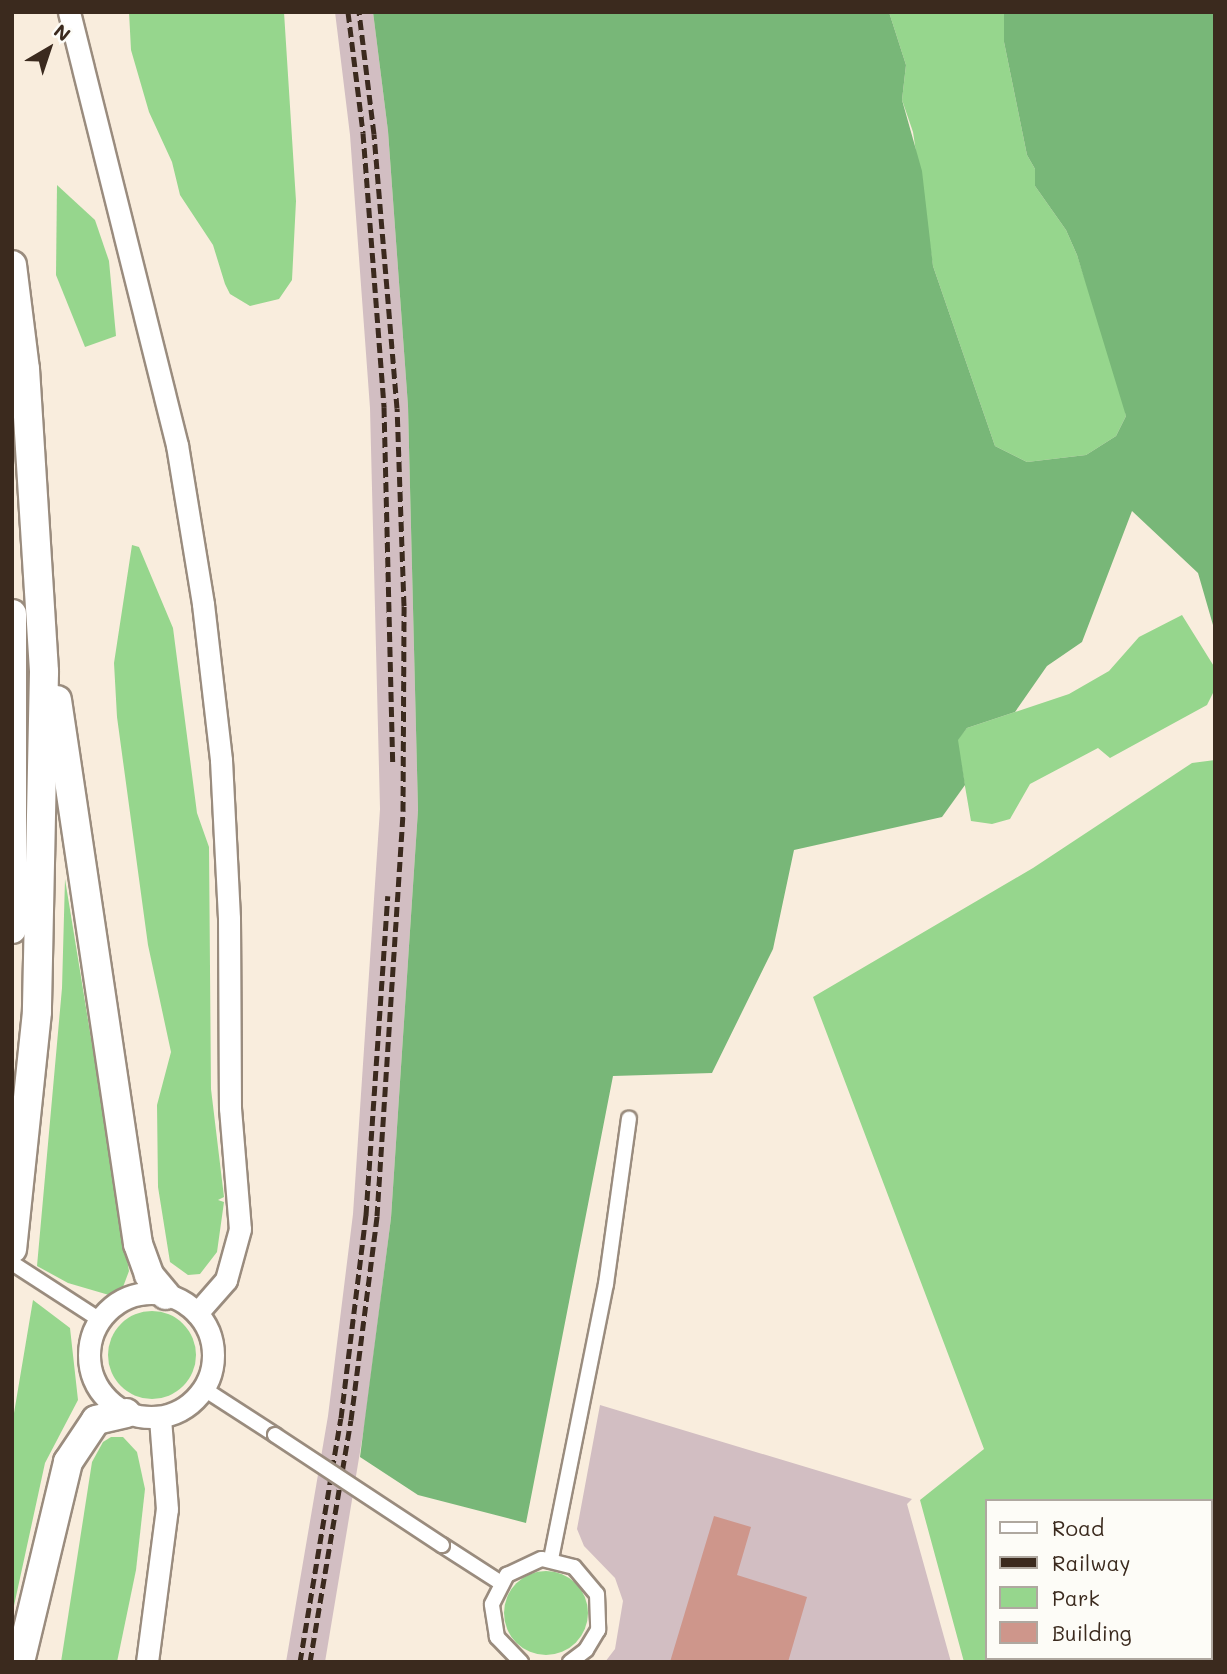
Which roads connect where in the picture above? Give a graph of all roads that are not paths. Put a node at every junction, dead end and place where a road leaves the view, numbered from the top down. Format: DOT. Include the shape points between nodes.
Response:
graph roads {
  1 [pos="69,12"];
  2 [pos="12,265"];
  3 [pos="41,603"];
  4 [pos="12,614"];
  5 [pos="12,929"];
  6 [pos="629,1119"];
  7 [pos="12,1249"];
  8 [pos="12,1263"];
  9 [pos="166,1295"];
  10 [pos="197,1313"];
  11 [pos="100,1320"];
  12 [pos="204,1389"];
  13 [pos="126,1413"];
  14 [pos="160,1417"];
  15 [pos="551,1559"];
  16 [pos="500,1583"];
  17 [pos="20,1662"];
  18 [pos="147,1662"];
  19 [pos="521,1662"];
  20 [pos="570,1662"];
  1 -- 10 [label="street" via="177,445 203,604 221,760 229,918 230,1108 240,1229 226,1280"];
  2 -- 3 [label="highway" via="25,369"];
  3 -- 7 [label="highway" via="40,958"];
  3 -- 9 [label="highway" via="138,1244 149,1275"];
  4 -- 5 [label="highway"];
  6 -- 15 [label="street" via="606,1284"];
  8 -- 11 [label="street"];
  9 -- 10 [label="street"];
  9 -- 11 [label="street" via="129,1297"];
  10 -- 12 [label="street" via="213,1350"];
  11 -- 13 [label="street" via="90,1342 89,1366 106,1399"];
  12 -- 14 [label="street" via="180,1410"];
  12 -- 16 [label="street, bridge"];
  13 -- 14 [label="street"];
  13 -- 17 [label="highway" via="96,1420 68,1462"];
  14 -- 18 [label="street" via="167,1509"];
  15 -- 16 [label="street" via="523,1564"];
  15 -- 20 [label="street" via="583,1574 600,1606 593,1641"];
  16 -- 19 [label="street" via="492,1604 493,1627 503,1647"];
}
